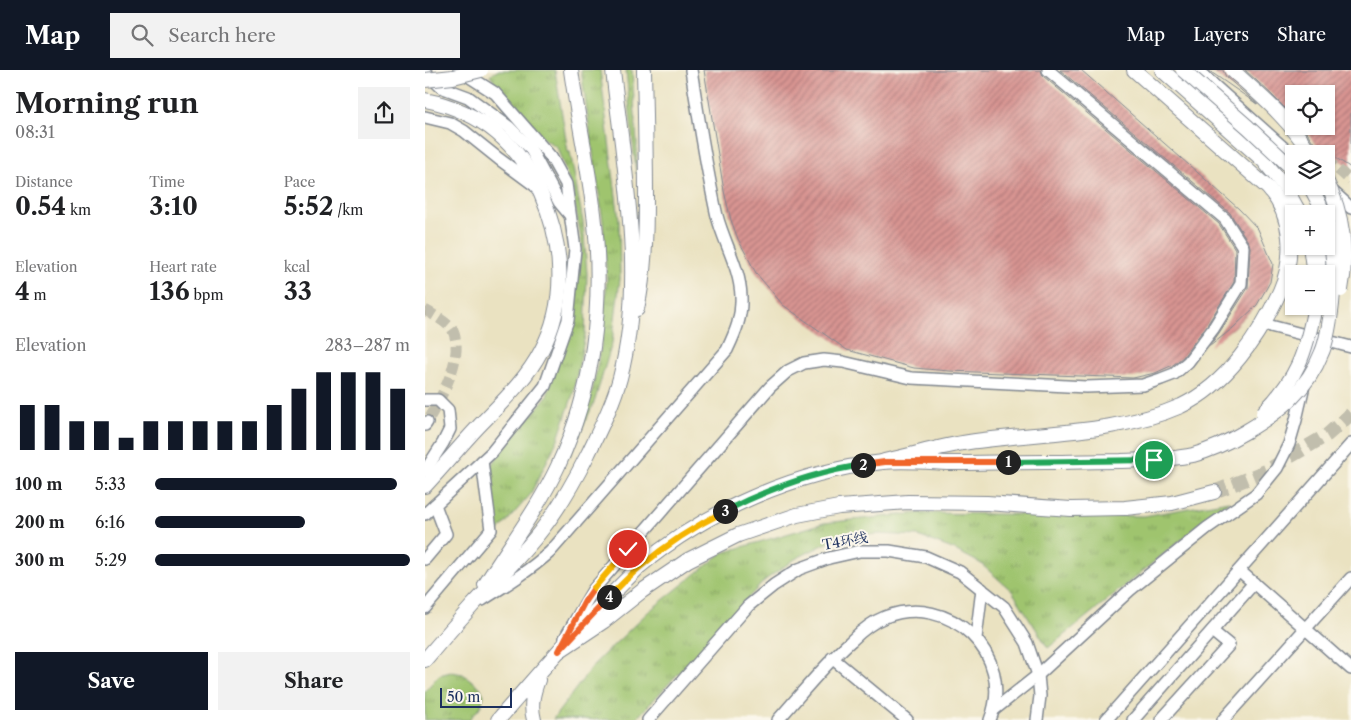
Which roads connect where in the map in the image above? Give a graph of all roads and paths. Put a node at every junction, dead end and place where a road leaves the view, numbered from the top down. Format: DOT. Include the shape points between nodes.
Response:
graph roads {
  1 [pos="459,70"];
  2 [pos="481,70"];
  3 [pos="571,70"];
  4 [pos="644,70"];
  5 [pos="691,70"];
  6 [pos="1048,70"];
  7 [pos="1134,70"];
  8 [pos="1162,70"];
  9 [pos="1183,70"];
  10 [pos="1197,70"];
  11 [pos="1232,70"];
  12 [pos="425,72"];
  13 [pos="614,77"];
  14 [pos="425,80"];
  15 [pos="425,100"];
  16 [pos="425,117"];
  17 [pos="1305,145"];
  18 [pos="1285,149"];
  19 [pos="1285,161"];
  20 [pos="538,188"];
  21 [pos="1335,194"];
  22 [pos="1332,195"];
  23 [pos="1295,205"];
  24 [pos="1351,208"];
  25 [pos="570,216"];
  26 [pos="1333,255"];
  27 [pos="1313,315"];
  28 [pos="1263,324"];
  29 [pos="1315,338"];
  30 [pos="1348,342"];
  31 [pos="627,347"];
  32 [pos="1323,351"];
  33 [pos="425,400"];
  34 [pos="1243,434"];
  35 [pos="1351,444"];
  36 [pos="482,462"];
  37 [pos="885,462"];
  38 [pos="425,471"];
  39 [pos="425,486"];
  40 [pos="1214,492"];
  41 [pos="435,505"];
  42 [pos="425,514"];
  43 [pos="425,558"];
  44 [pos="1239,571"];
  45 [pos="1351,578"];
  46 [pos="1253,583"];
  47 [pos="982,589"];
  48 [pos="473,605"];
  49 [pos="425,608"];
  50 [pos="1306,628"];
  51 [pos="1212,631"];
  52 [pos="976,638"];
  53 [pos="559,651"];
  54 [pos="427,656"];
  55 [pos="832,658"];
  56 [pos="1351,669"];
  57 [pos="541,671"];
  58 [pos="1038,675"];
  59 [pos="995,709"];
  60 [pos="899,718"];
  61 [pos="498,720"];
  62 [pos="534,720"];
  63 [pos="648,720"];
  64 [pos="778,720"];
  65 [pos="990,720"];
  66 [pos="1037,720"];
  67 [pos="1106,720"];
  68 [pos="1133,720"];
  69 [pos="1161,720"];
  70 [pos="1223,720"];
  1 -- 25 [label="street" via="495,93 551,157 565,184"];
  2 -- 14 [label="main road, bridge"];
  3 -- 48 [label="main road" via="597,249 597,307 590,366 577,417 557,468"];
  4 -- 31 [label="main road" via="647,147 645,254 640,297"];
  5 -- 48 [label="street" via="718,217 738,276 741,314 736,332 727,350 550,552 517,579"];
  6 -- 53 [label="street" via="1225,219 1243,247 1241,284 1188,362 1174,374 1143,385 1086,387 911,378 824,360 788,371 770,387 593,590"];
  7 -- 28 [label="main road" via="1277,197 1287,220 1289,258 1283,285"];
  8 -- 23 [label="main road" via="1264,161"];
  9 -- 19 [label="main road, bridge"];
  10 -- 18 [label="street"];
  11 -- 17 [label="main road, bridge" via="1272,105"];
  12 -- 25 [label="street" via="441,87 468,97 509,127 530,148"];
  13 -- 31 [label="main road" via="631,237"];
  15 -- 20 [label="main road" via="458,109 497,133 518,155"];
  16 -- 20 [label="street" via="463,131"];
  20 -- 39 [label="main road" via="552,222 560,270 558,302 548,337 518,385"];
  21 -- 24 [label="street"];
  22 -- 32 [label="main road, bridge" via="1343,234 1344,267 1339,303"];
  25 -- 36 [label="street" via="575,249 568,320 545,386"];
  26 -- 32 [label="main road, bridge" via="1334,291"];
  27 -- 34 [label="main road, bridge" via="1306,346 1291,380"];
  28 -- 29 [label="street"];
  28 -- 37 [label="main road" via="1219,380 1182,405 1160,414 1107,426 969,442"];
  29 -- 30 [label="street"];
  29 -- 58 [label="street" via="1289,444 1277,468 1256,494 1207,528 1130,590"];
  31 -- 48 [label="main road" via="611,405 562,502 509,568"];
  32 -- 34 [label="main road, bridge" via="1305,384 1293,398 1273,416"];
  33 -- 38 [label="street" via="438,400 448,410 450,429"];
  34 -- 37 [label="main road, bridge" via="1206,451 1176,458"];
  35 -- 44 [label="street"];
  36 -- 41 [label="street"];
  36 -- 49 [label="street" via="491,530"];
  37 -- 53 [label="main road" via="796,481 713,517 639,568"];
  40 -- 53 [label="main road" via="1172,503 1125,508 908,502 839,506 797,515 739,535 688,560"];
  41 -- 42 [label="street"];
  41 -- 43 [label="street" via="447,534"];
  44 -- 46 [label="street"];
  44 -- 67 [label="street"];
  45 -- 50 [label="street"];
  46 -- 50 [label="street"];
  46 -- 51 [label="street"];
  47 -- 52 [label="street"];
  47 -- 58 [label="street, T4环线" via="1003,607 1013,621 1027,643"];
  47 -- 63 [label="street, T4环线" via="960,572 926,557 889,551 861,551 799,569 748,606"];
  48 -- 54 [label="main road"];
  50 -- 56 [label="street"];
  50 -- 70 [label="street"];
  51 -- 68 [label="street"];
  51 -- 69 [label="street" via="1229,645"];
  52 -- 55 [label="street" via="957,622 933,613 908,611 884,617 863,630"];
  52 -- 59 [label="street" via="990,660 996,684"];
  53 -- 57 [label="main road"];
  55 -- 60 [label="street"];
  55 -- 64 [label="street"];
  57 -- 61 [label="main road"];
  57 -- 62 [label="main road" via="532,697"];
  58 -- 59 [label="street"];
  58 -- 66 [label="street, T4环线"];
  59 -- 65 [label="street"];
}
